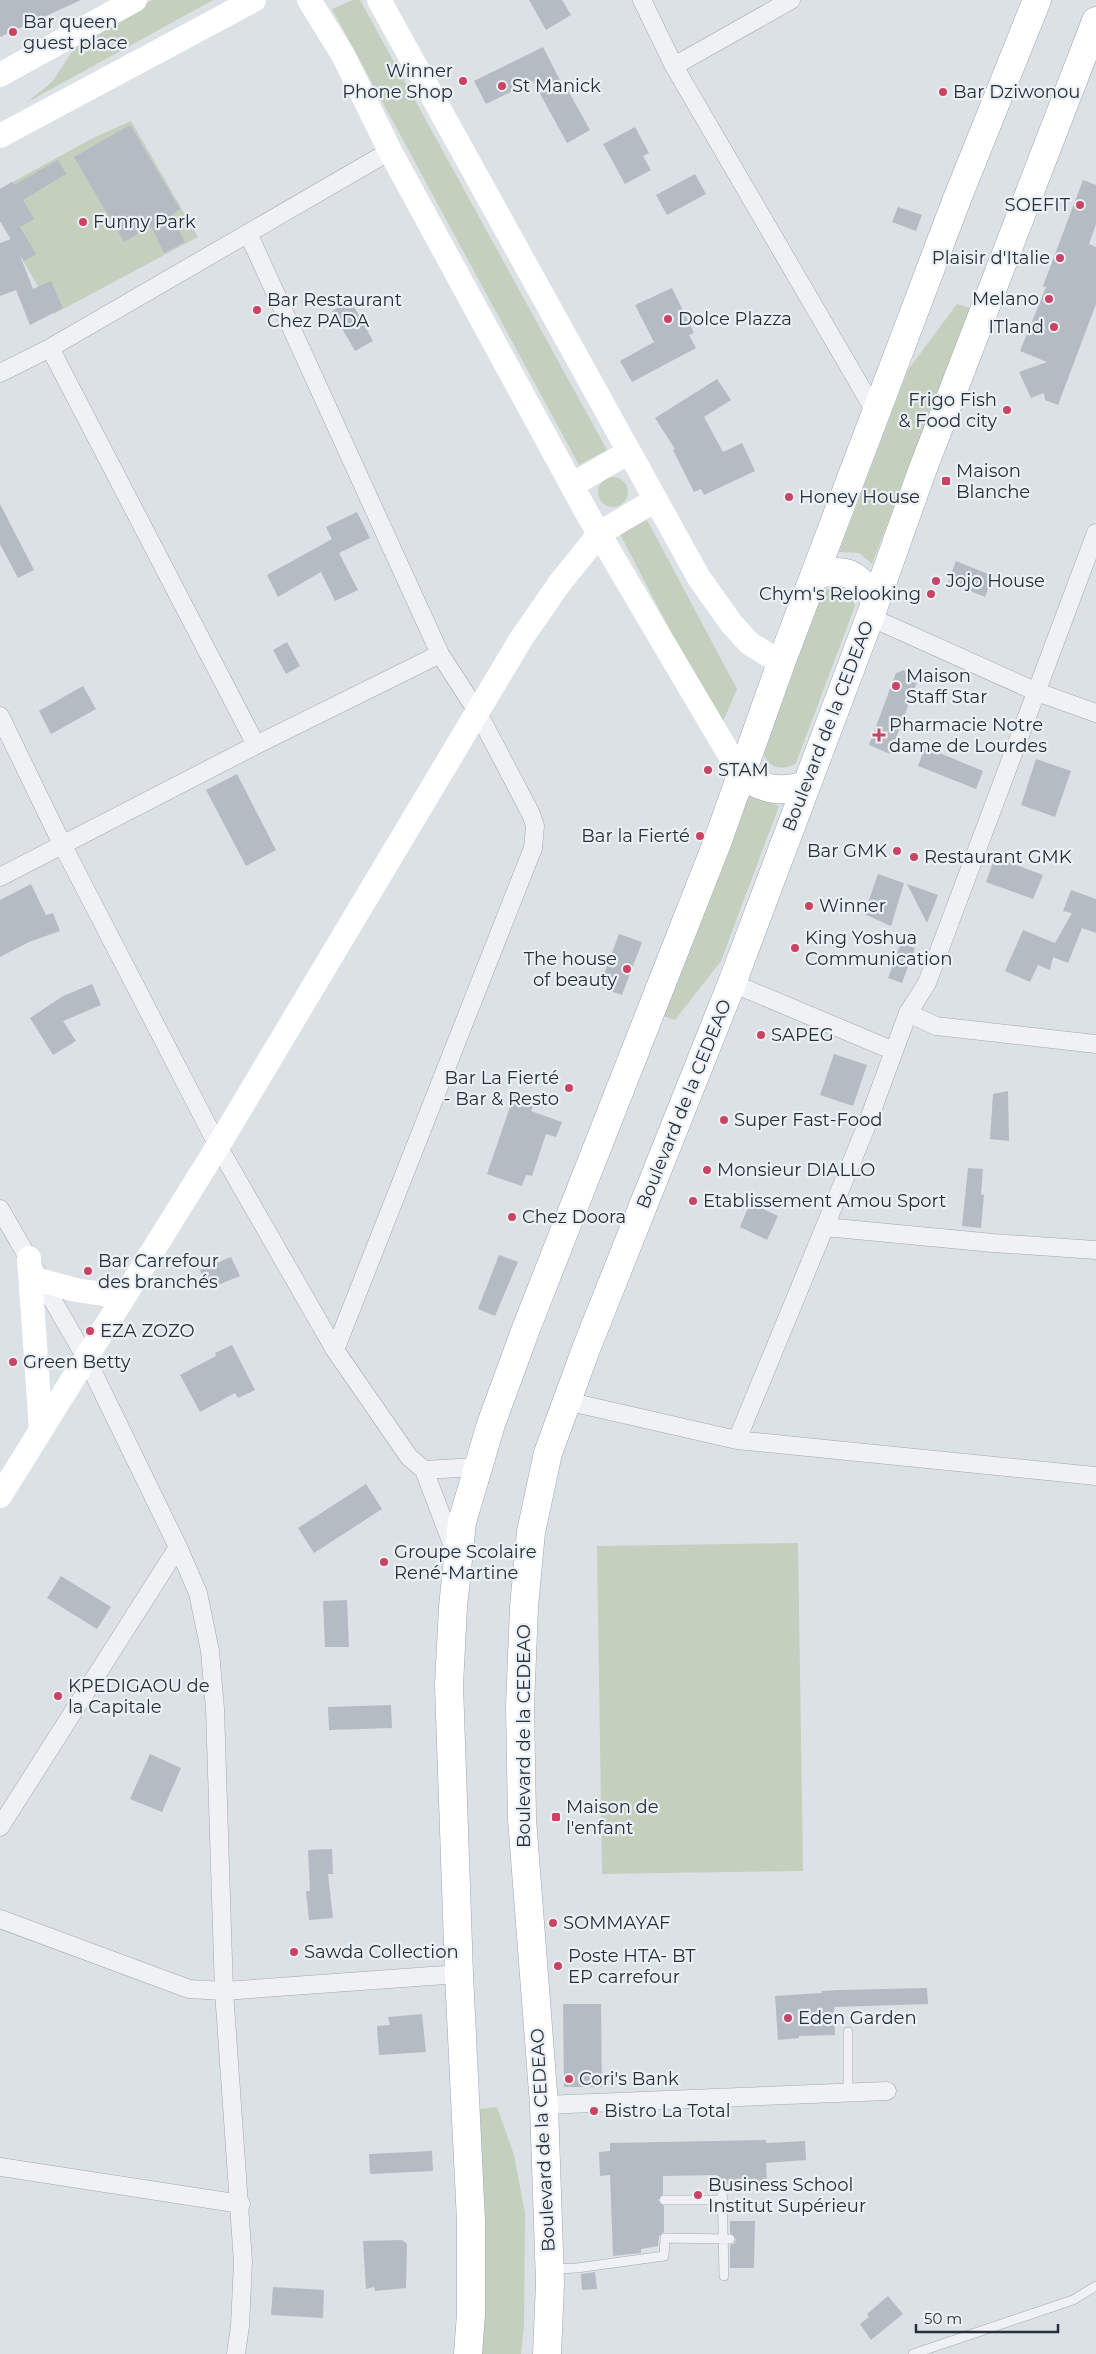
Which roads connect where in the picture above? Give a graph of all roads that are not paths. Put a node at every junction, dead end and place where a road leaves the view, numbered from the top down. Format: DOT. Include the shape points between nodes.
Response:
graph roads {
  1 [pos="135,0"];
  2 [pos="254,0"];
  3 [pos="310,0"];
  4 [pos="379,0"];
  5 [pos="642,0"];
  6 [pos="792,0"];
  7 [pos="1037,0"];
  8 [pos="1096,22"];
  9 [pos="674,66"];
  10 [pos="0,75"];
  11 [pos="0,136"];
  12 [pos="390,151"];
  13 [pos="248,233"];
  14 [pos="50,348"];
  15 [pos="0,373"];
  16 [pos="876,413"];
  17 [pos="629,452"];
  18 [pos="572,485"];
  19 [pos="655,500"];
  20 [pos="600,533"];
  21 [pos="1096,533"];
  22 [pos="815,575"];
  23 [pos="872,609"];
  24 [pos="440,654"];
  25 [pos="781,663"];
  26 [pos="1037,692"];
  27 [pos="478,713"];
  28 [pos="1096,713"];
  29 [pos="0,716"];
  30 [pos="256,745"];
  31 [pos="742,773"];
  32 [pos="805,786"];
  33 [pos="62,844"];
  34 [pos="0,877"];
  35 [pos="732,982"];
  36 [pos="908,1013"];
  37 [pos="1096,1044"];
  38 [pos="894,1051"];
  39 [pos="218,1146"];
  40 [pos="0,1209"];
  41 [pos="825,1227"];
  42 [pos="1096,1250"];
  43 [pos="29,1258"];
  44 [pos="43,1281"];
  45 [pos="124,1296"];
  46 [pos="335,1350"];
  47 [pos="86,1358"];
  48 [pos="566,1401"];
  49 [pos="41,1430"];
  50 [pos="737,1440"];
  51 [pos="477,1467"];
  52 [pos="424,1470"];
  53 [pos="1096,1476"];
  54 [pos="0,1496"];
  55 [pos="178,1547"];
  56 [pos="458,1558"];
  57 [pos="0,1828"];
  58 [pos="0,1919"];
  59 [pos="459,1974"];
  60 [pos="224,1991"];
  61 [pos="848,2032"];
  62 [pos="887,2090"];
  63 [pos="848,2092"];
  64 [pos="544,2105"];
  65 [pos="0,2166"];
  66 [pos="722,2184"];
  67 [pos="664,2200"];
  68 [pos="723,2200"];
  69 [pos="241,2204"];
  70 [pos="727,2239"];
  71 [pos="549,2269"];
  72 [pos="724,2276"];
  73 [pos="1096,2286"];
  74 [pos="236,2354"];
  75 [pos="468,2354"];
  76 [pos="547,2354"];
  77 [pos="913,2354"];
  1 -- 10 [label="street"];
  2 -- 11 [label="street"];
  3 -- 12 [label="street" via="343,56"];
  4 -- 17 [label="street"];
  5 -- 9 [label="street"];
  6 -- 9 [label="street"];
  7 -- 16 [label="main road"];
  8 -- 23 [label="main road, Boulevard de la CEDEAO"];
  9 -- 16 [label="street"];
  12 -- 13 [label="street"];
  12 -- 18 [label="street"];
  13 -- 14 [label="street"];
  13 -- 24 [label="street"];
  14 -- 15 [label="street"];
  14 -- 30 [label="street"];
  16 -- 22 [label="main road"];
  17 -- 18 [label="street"];
  17 -- 19 [label="street"];
  18 -- 20 [label="street"];
  19 -- 20 [label="street"];
  19 -- 25 [label="street" via="699,578 731,623 749,643"];
  20 -- 27 [label="street" via="521,639"];
  20 -- 31 [label="street"];
  21 -- 26 [label="street"];
  22 -- 23 [label="main road" via="834,570 850,574 863,582"];
  22 -- 25 [label="main road"];
  23 -- 26 [label="street"];
  23 -- 32 [label="main road, Boulevard de la CEDEAO"];
  24 -- 27 [label="street"];
  24 -- 30 [label="street"];
  25 -- 31 [label="main road"];
  26 -- 28 [label="street"];
  26 -- 36 [label="street" via="927,983"];
  27 -- 39 [label="street"];
  27 -- 46 [label="street" via="531,814 535,826 533,848"];
  29 -- 33 [label="street"];
  30 -- 33 [label="street"];
  31 -- 32 [label="main road" via="753,782 772,789"];
  31 -- 51 [label="main road" via="526,1326"];
  32 -- 35 [label="main road, Boulevard de la CEDEAO"];
  33 -- 34 [label="street"];
  33 -- 39 [label="street"];
  35 -- 38 [label="street"];
  35 -- 48 [label="main road, Boulevard de la CEDEAO"];
  36 -- 37 [label="street" via="936,1026"];
  36 -- 38 [label="street"];
  38 -- 41 [label="street"];
  39 -- 45 [label="street"];
  39 -- 46 [label="street"];
  40 -- 43 [label="street"];
  41 -- 42 [label="street"];
  41 -- 50 [label="street"];
  43 -- 44 [label="street"];
  43 -- 49 [label="street"];
  44 -- 45 [label="street" via="76,1290"];
  44 -- 47 [label="street"];
  45 -- 47 [label="street"];
  46 -- 52 [label="street" via="409,1457"];
  47 -- 49 [label="street"];
  47 -- 55 [label="street"];
  48 -- 50 [label="street"];
  48 -- 64 [label="main road, Boulevard de la CEDEAO" via="548,1454 531,1532 521,1664 522,1827"];
  49 -- 54 [label="street"];
  50 -- 53 [label="street"];
  51 -- 52 [label="street"];
  51 -- 56 [label="main road" via="462,1522"];
  52 -- 56 [label="street"];
  55 -- 57 [label="street"];
  55 -- 60 [label="street" via="198,1593 210,1651 215,1709"];
  56 -- 59 [label="main road" via="449,1685"];
  58 -- 60 [label="street" via="190,1989"];
  59 -- 60 [label="street"];
  59 -- 75 [label="main road" via="471,2220"];
  60 -- 69 [label="street"];
  61 -- 63 [label="lane"];
  62 -- 63 [label="street"];
  63 -- 64 [label="street"];
  64 -- 71 [label="main road, Boulevard de la CEDEAO"];
  65 -- 69 [label="street"];
  66 -- 68 [label="lane"];
  67 -- 68 [label="lane"];
  68 -- 70 [label="lane"];
  69 -- 74 [label="street" via="243,2262"];
  70 -- 71 [label="lane" via="665,2238 664,2256"];
  70 -- 72 [label="lane"];
  71 -- 76 [label="main road, Boulevard de la CEDEAO"];
  73 -- 77 [label="lane" via="1073,2300"];
}
